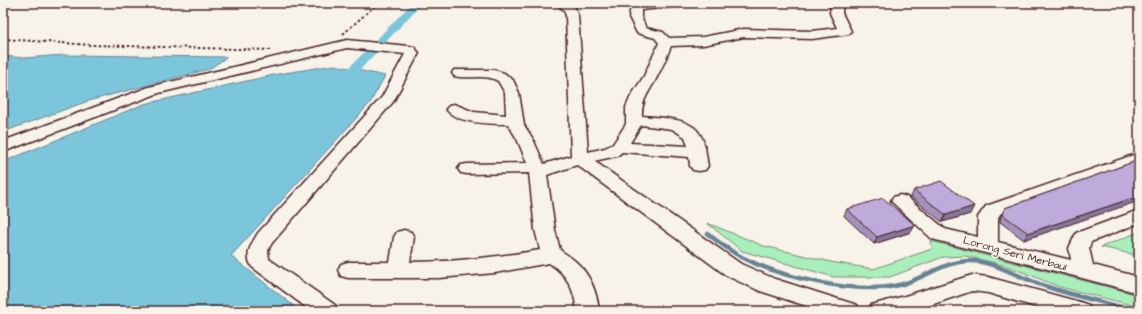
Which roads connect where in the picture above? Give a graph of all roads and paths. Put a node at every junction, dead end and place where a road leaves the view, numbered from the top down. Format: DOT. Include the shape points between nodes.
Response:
graph roads {
  1 [pos="378,3"];
  2 [pos="562,3"];
  3 [pos="682,3"];
  4 [pos="837,3"];
  5 [pos="336,37"];
  6 [pos="3,39"];
  7 [pos="666,42"];
  8 [pos="273,50"];
  9 [pos="459,73"];
  10 [pos="454,109"];
  11 [pos="514,120"];
  12 [pos="634,120"];
  13 [pos="3,147"];
  14 [pos="619,147"];
  15 [pos="1139,158"];
  16 [pos="580,159"];
  17 [pos="467,170"];
  18 [pos="537,170"];
  19 [pos="900,201"];
  20 [pos="1139,216"];
  21 [pos="404,236"];
  22 [pos="988,246"];
  23 [pos="551,255"];
  24 [pos="399,269"];
  25 [pos="348,270"];
  26 [pos="1084,271"];
  27 [pos="1139,285"];
  28 [pos="327,311"];
  29 [pos="588,311"];
  30 [pos="845,311"];
  31 [pos="879,311"];
  32 [pos="1080,311"];
  1 -- 5 [label="path" via="343,35"];
  2 -- 16 [label="street" via="569,8 572,16"];
  3 -- 7 [label="street" via="641,5 635,8 635,17 642,30 659,35"];
  4 -- 7 [label="street" via="836,13 845,31 812,35 744,32 703,41"];
  6 -- 8 [label="path" via="92,45"];
  7 -- 12 [label="street" via="652,76 638,96 634,107"];
  9 -- 11 [label="street" via="487,74 503,78 512,88"];
  10 -- 11 [label="street" via="465,114"];
  11 -- 18 [label="street" via="528,144"];
  12 -- 14 [label="street" via="629,134"];
  12 -- 14 [label="street" via="684,128 693,135 698,159"];
  13 -- 28 [label="street" via="154,90 336,46 356,45 409,50 412,53 388,99 274,226 258,250 259,262"];
  14 -- 16 [label="street"];
  15 -- 22 [label="street" via="993,210 988,217"];
  16 -- 18 [label="street"];
  16 -- 30 [label="street" via="734,270 768,285"];
  17 -- 18 [label="street"];
  18 -- 23 [label="street" via="543,226"];
  19 -- 22 [label="street, Lorong Seri Merbau1" via="939,234"];
  20 -- 26 [label="street" via="1082,238 1078,248"];
  21 -- 24 [label="street"];
  22 -- 26 [label="street, Lorong Seri Merbau1"];
  23 -- 24 [label="street" via="495,265 439,270"];
  23 -- 29 [label="street" via="571,268 583,284"];
  24 -- 25 [label="street"];
  26 -- 27 [label="street, Lorong Seri Merbau1"];
  31 -- 32 [label="street" via="905,306 972,283 988,285"];
}
